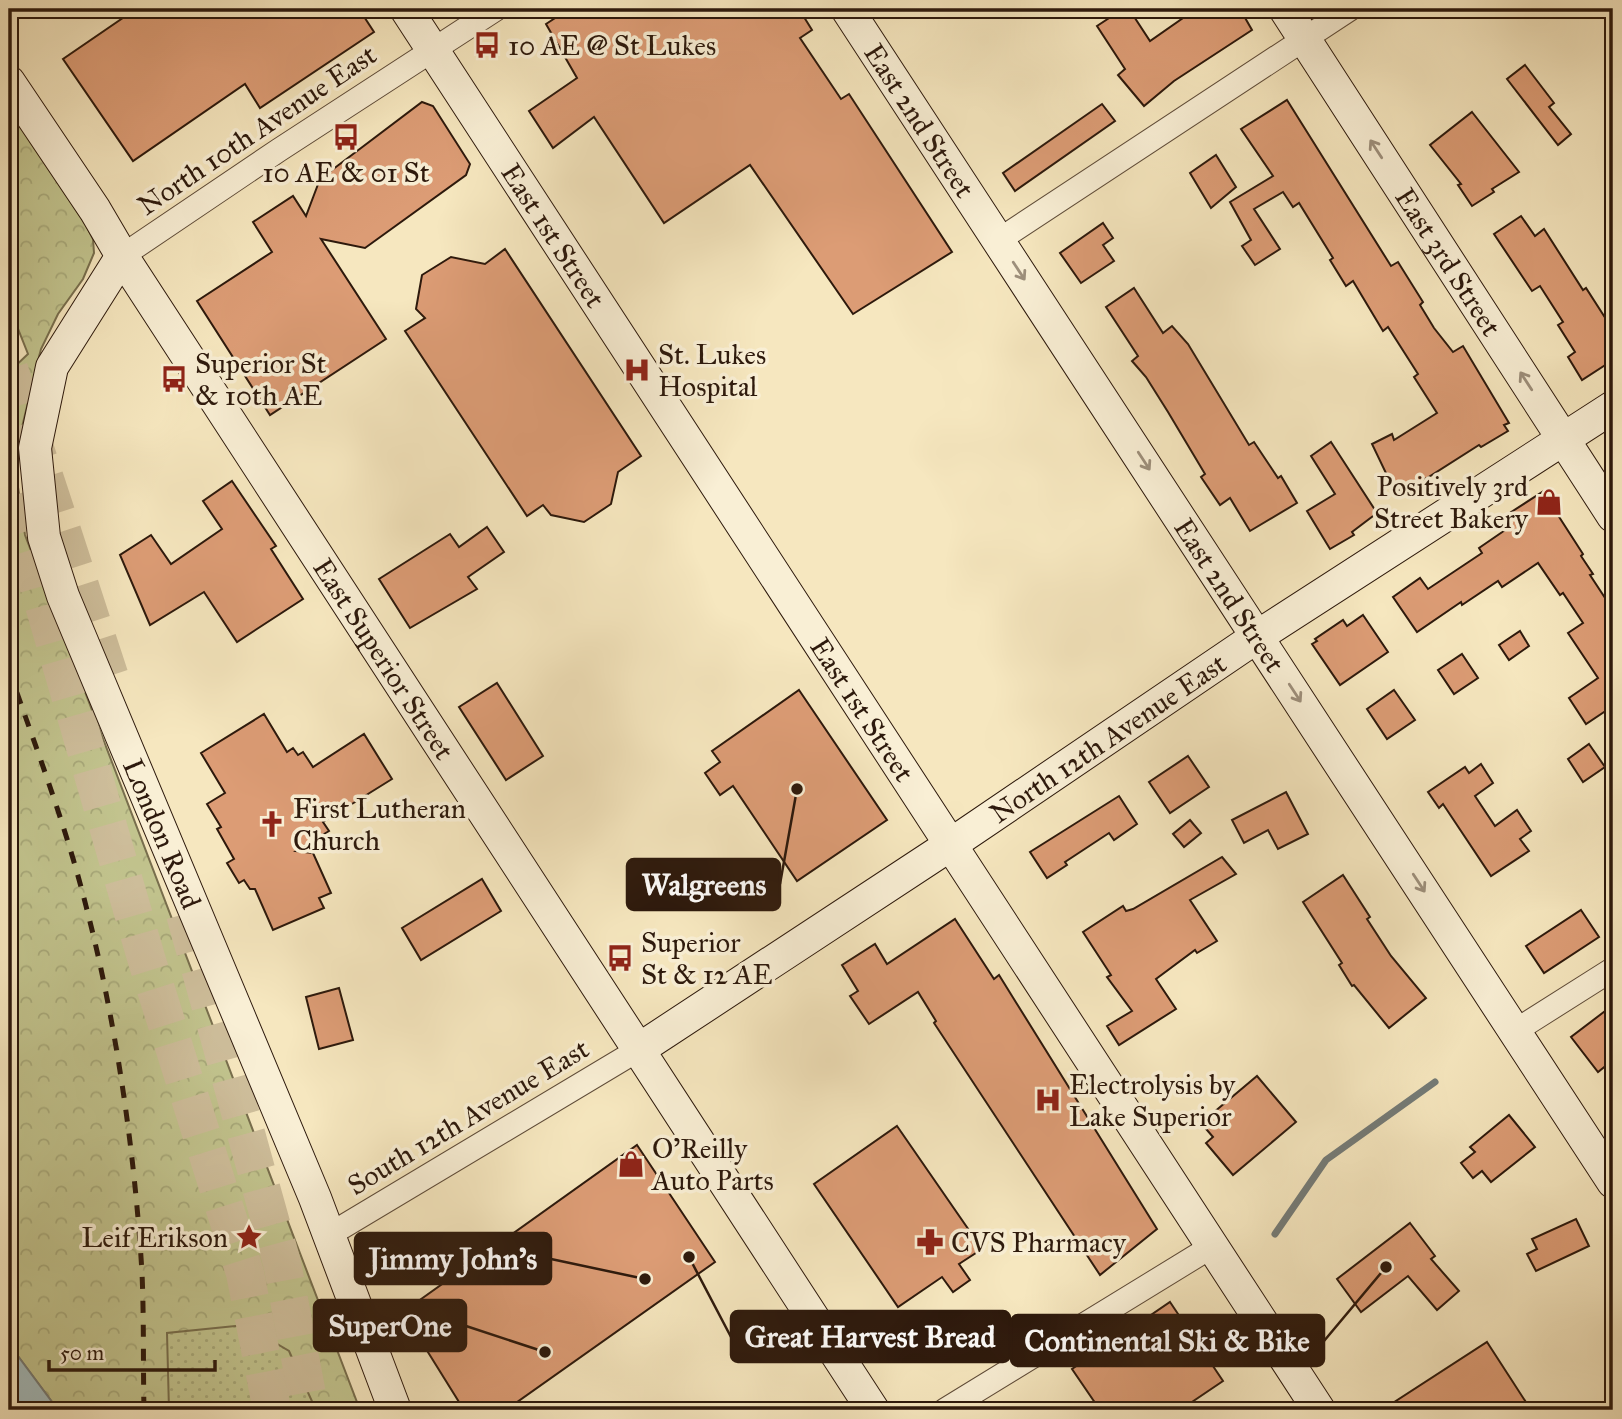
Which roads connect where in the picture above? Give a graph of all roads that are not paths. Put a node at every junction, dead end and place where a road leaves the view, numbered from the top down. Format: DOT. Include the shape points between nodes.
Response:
graph roads {
  1 [pos="406,9"];
  2 [pos="496,9"];
  3 [pos="847,9"];
  4 [pos="1285,9"];
  5 [pos="1350,9"];
  6 [pos="1304,38"];
  7 [pos="432,50"];
  8 [pos="9,82"];
  9 [pos="999,240"];
  10 [pos="122,256"];
  11 [pos="1613,407"];
  12 [pos="1563,438"];
  13 [pos="1613,516"];
  14 [pos="1258,636"];
  15 [pos="950,845"];
  16 [pos="1613,970"];
  17 [pos="1515,1031"];
  18 [pos="638,1050"];
  19 [pos="1613,1182"];
  20 [pos="329,1235"];
  21 [pos="1211,1247"];
  22 [pos="395,1410"];
  23 [pos="873,1410"];
  24 [pos="944,1410"];
  25 [pos="1319,1410"];
  1 -- 7 [label="street, East 1st Street"];
  2 -- 7 [label="street, North 10th Avenue East"];
  3 -- 9 [label="street, East 2nd Street"];
  4 -- 6 [label="street, East 3rd Street"];
  5 -- 6 [label="street"];
  6 -- 9 [label="street"];
  12 -- 6 [label="street, East 3rd Street, one-way"];
  7 -- 10 [label="street, North 10th Avenue East"];
  7 -- 15 [label="street, East 1st Street"];
  8 -- 10 [label="street, East Superior Street"];
  9 -- 14 [label="street, East 2nd Street, one-way"];
  10 -- 18 [label="street, East Superior Street"];
  10 -- 20 [label="street, London Road" via="52,367 35,448 44,537 63,596"];
  11 -- 12 [label="street, North 12th Avenue East"];
  12 -- 13 [label="street, East 3rd Street"];
  12 -- 14 [label="street, North 12th Avenue East"];
  14 -- 15 [label="street, North 12th Avenue East"];
  14 -- 17 [label="street, East 2nd Street, one-way"];
  15 -- 18 [label="street, North 12th Avenue East"];
  15 -- 21 [label="street, East 1st Street"];
  16 -- 17 [label="street"];
  17 -- 19 [label="street, East 2nd Street"];
  18 -- 20 [label="street, South 12th Avenue East"];
  18 -- 23 [label="street, East Superior Street"];
  20 -- 22 [label="street, London Road"];
  21 -- 24 [label="street"];
  21 -- 25 [label="street, East 1st Street"];
}
